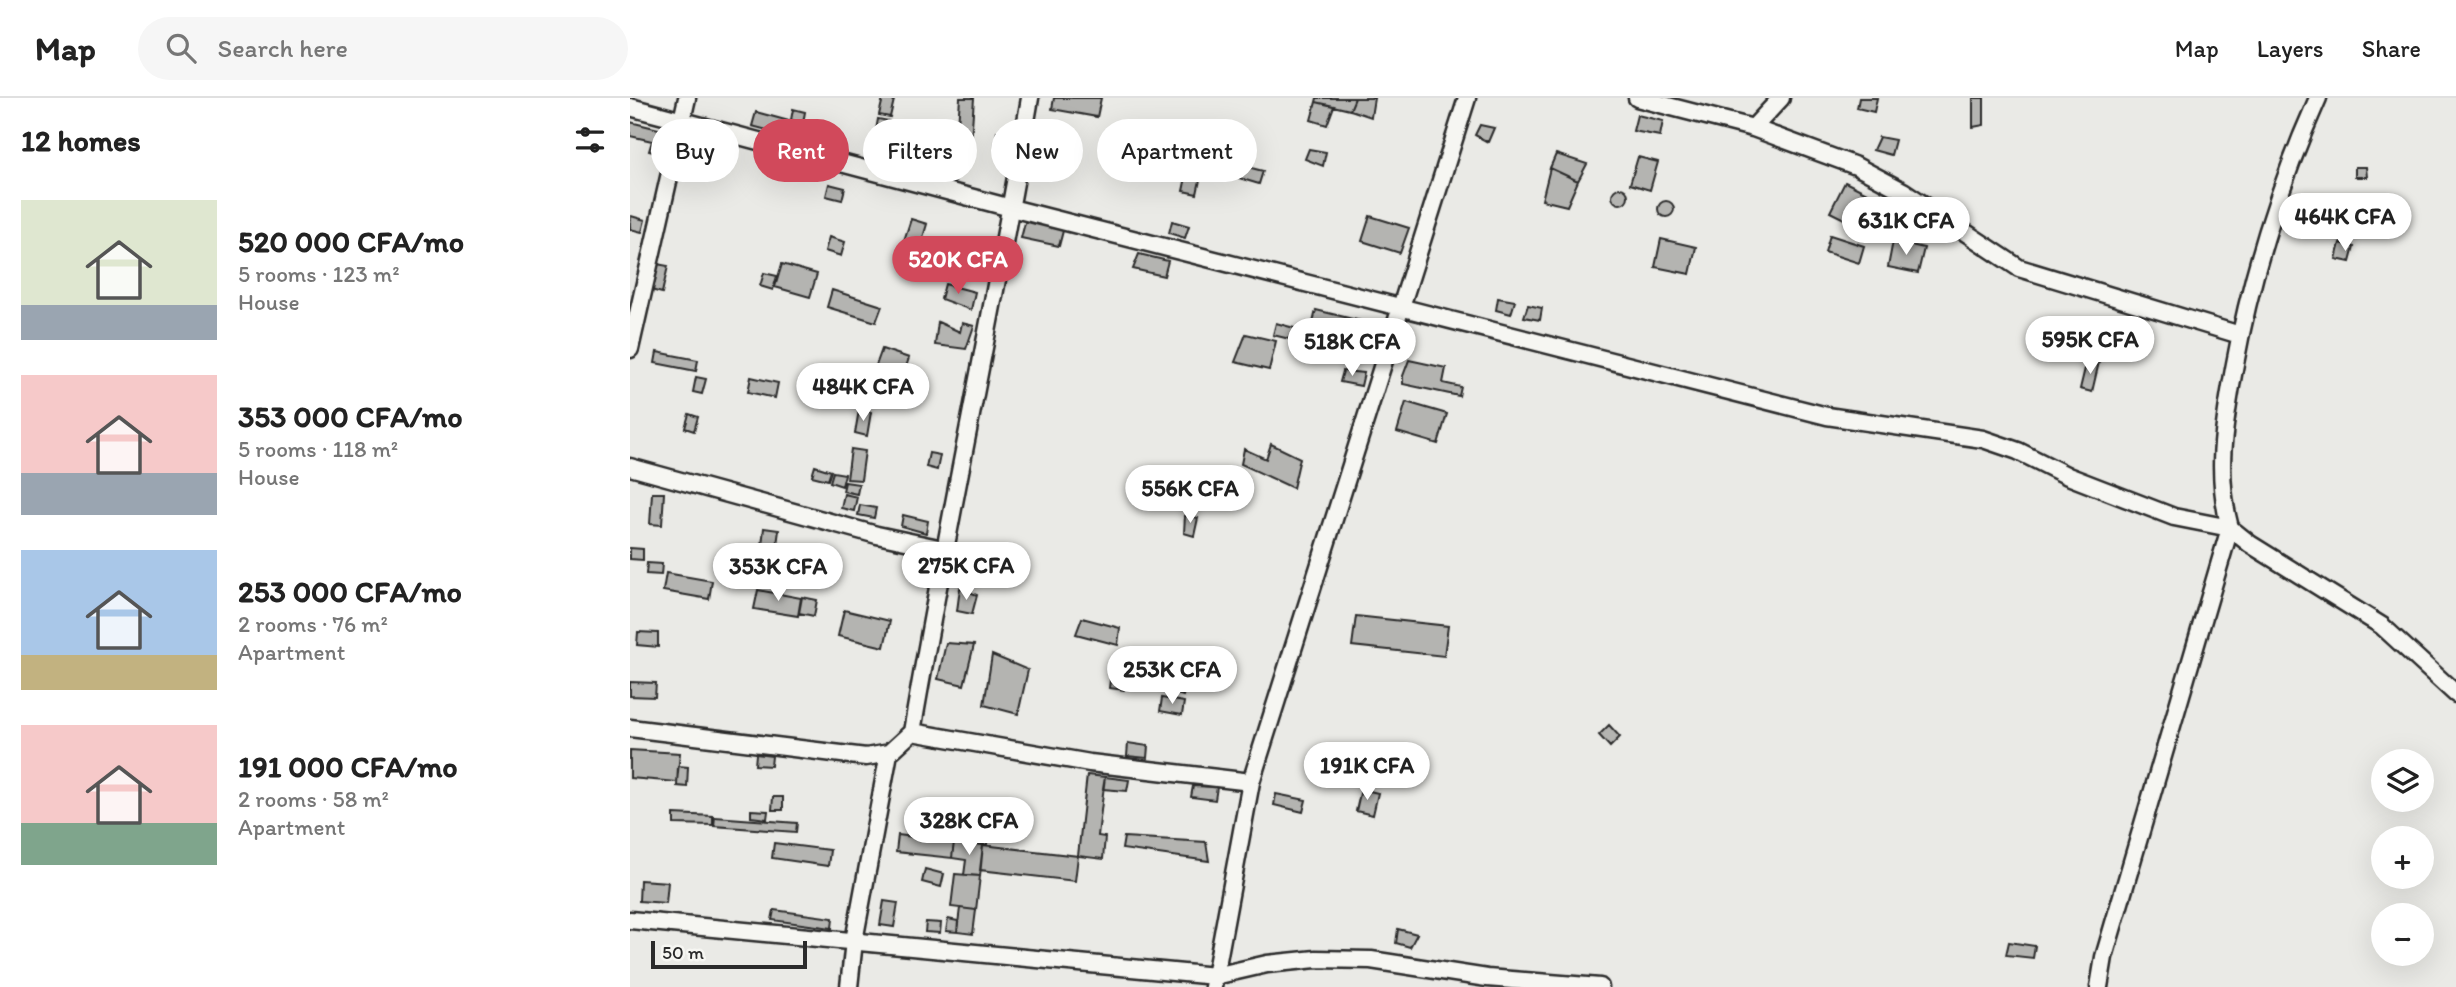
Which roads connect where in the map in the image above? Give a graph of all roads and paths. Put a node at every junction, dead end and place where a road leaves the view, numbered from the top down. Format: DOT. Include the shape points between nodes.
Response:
graph roads {
  1 [pos="687,98"];
  2 [pos="1030,98"];
  3 [pos="1467,98"];
  4 [pos="1637,98"];
  5 [pos="1781,98"];
  6 [pos="2318,98"];
  7 [pos="630,107"];
  8 [pos="678,119"];
  9 [pos="682,119"];
  10 [pos="1753,128"];
  11 [pos="739,135"];
  12 [pos="668,182"];
  13 [pos="1011,208"];
  14 [pos="1401,307"];
  15 [pos="2241,335"];
  16 [pos="630,349"];
  17 [pos="630,467"];
  18 [pos="2230,528"];
  19 [pos="943,549"];
  20 [pos="2456,694"];
  21 [pos="630,727"];
  22 [pos="912,732"];
  23 [pos="889,753"];
  24 [pos="1251,782"];
  25 [pos="630,920"];
  26 [pos="854,941"];
  27 [pos="1214,981"];
  28 [pos="849,987"];
  29 [pos="1600,987"];
  30 [pos="2099,987"];
  1 -- 9 [label="street"];
  2 -- 13 [label="street"];
  3 -- 14 [label="street"];
  4 -- 10 [label="street"];
  5 -- 10 [label="street"];
  6 -- 15 [label="street" via="2271,216"];
  7 -- 8 [label="street"];
  10 -- 15 [label="street" via="1856,166 1903,191 2019,268"];
  11 -- 13 [label="street"];
  12 -- 16 [label="street"];
  13 -- 14 [label="street"];
  13 -- 19 [label="street"];
  14 -- 18 [label="street" via="1827,416 1983,439 2174,517"];
  14 -- 24 [label="street"];
  15 -- 18 [label="street" via="2221,443"];
  17 -- 19 [label="street"];
  18 -- 20 [label="street" via="2382,626"];
  18 -- 30 [label="street"];
  19 -- 22 [label="street"];
  21 -- 23 [label="street" via="866,757"];
  22 -- 23 [label="street"];
  22 -- 24 [label="street" via="1090,763"];
  23 -- 26 [label="street"];
  24 -- 27 [label="street"];
  25 -- 26 [label="street"];
  26 -- 27 [label="street"];
  26 -- 28 [label="street"];
  27 -- 29 [label="street" via="1291,962 1371,960 1487,978"];
}
